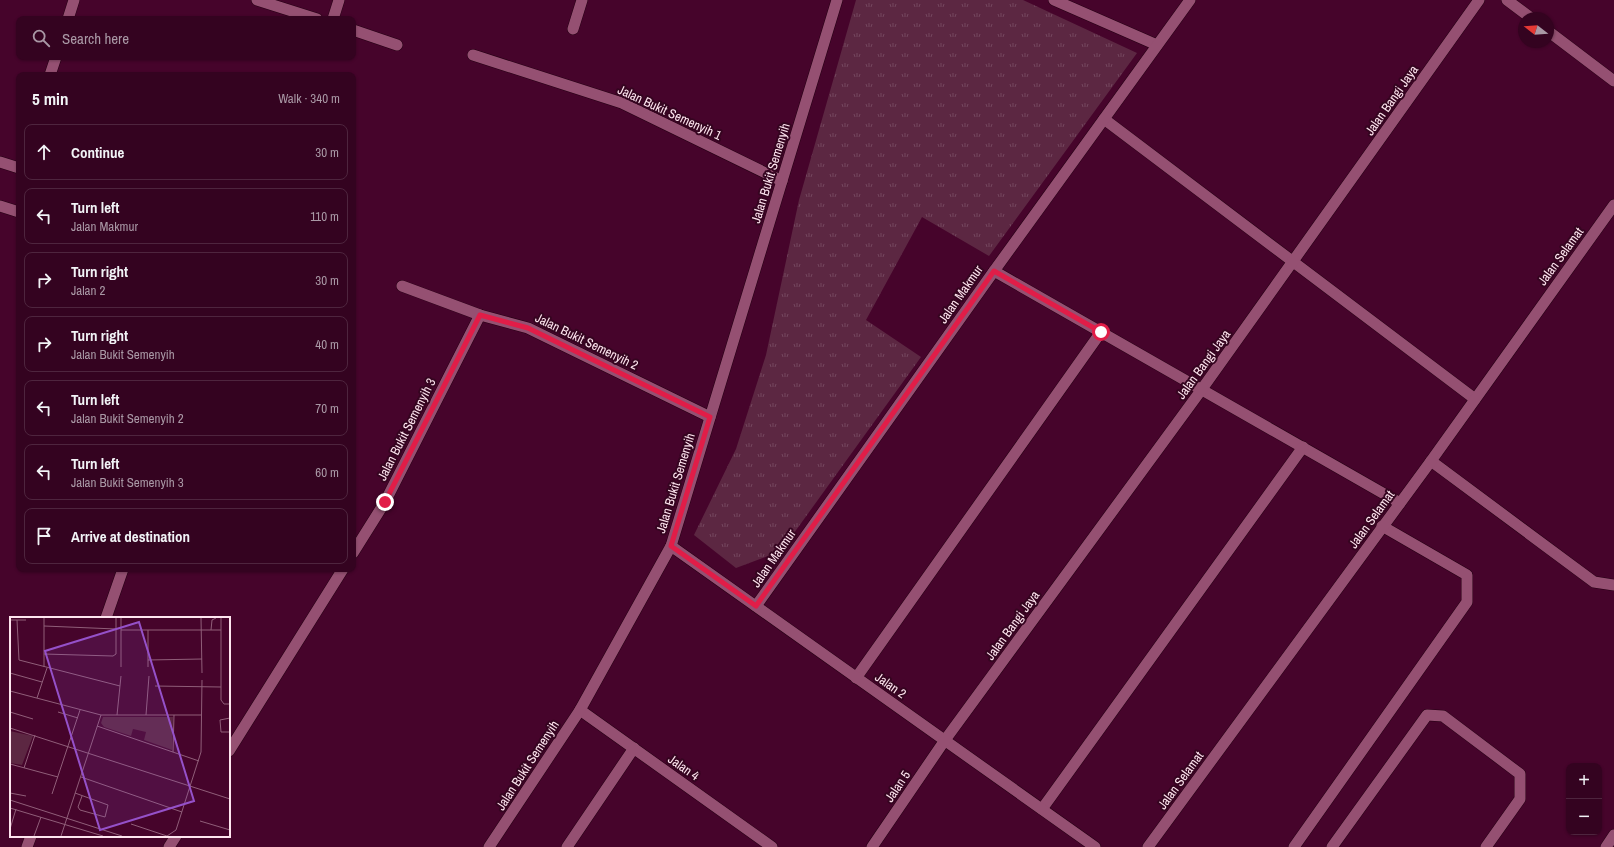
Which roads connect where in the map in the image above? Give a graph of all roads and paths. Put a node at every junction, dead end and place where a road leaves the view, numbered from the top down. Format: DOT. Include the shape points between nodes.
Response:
graph roads {
  1 [pos="74,0"];
  2 [pos="257,0"];
  3 [pos="339,0"];
  4 [pos="582,0"];
  5 [pos="837,0"];
  6 [pos="1054,0"];
  7 [pos="1190,0"];
  8 [pos="1479,0"];
  9 [pos="1507,0"];
  10 [pos="1523,12"];
  11 [pos="69,16"];
  12 [pos="308,16"];
  13 [pos="335,16"];
  14 [pos="573,29"];
  15 [pos="356,31"];
  16 [pos="1554,36"];
  17 [pos="397,44"];
  18 [pos="1157,45"];
  19 [pos="473,55"];
  20 [pos="55,60"];
  21 [pos="51,72"];
  22 [pos="1614,81"];
  23 [pos="1104,119"];
  24 [pos="0,162"];
  25 [pos="16,167"];
  26 [pos="782,181"];
  27 [pos="1614,205"];
  28 [pos="0,207"];
  29 [pos="16,211"];
  30 [pos="1293,262"];
  31 [pos="994,271"];
  32 [pos="402,286"];
  33 [pos="480,315"];
  34 [pos="1101,332"];
  35 [pos="1202,389"];
  36 [pos="1475,399"];
  37 [pos="710,417"];
  38 [pos="1303,447"];
  39 [pos="1431,461"];
  40 [pos="1400,503"];
  41 [pos="1382,526"];
  42 [pos="671,546"];
  43 [pos="356,549"];
  44 [pos="122,572"];
  45 [pos="341,572"];
  46 [pos="1614,585"];
  47 [pos="756,606"];
  48 [pos="106,617"];
  49 [pos="856,678"];
  50 [pos="580,710"];
  51 [pos="945,740"];
  52 [pos="634,748"];
  53 [pos="230,749"];
  54 [pos="1042,809"];
  55 [pos="1614,835"];
  56 [pos="31,837"];
  57 [pos="175,837"];
  58 [pos="27,847"];
  59 [pos="169,847"];
  60 [pos="489,847"];
  61 [pos="567,847"];
  62 [pos="772,847"];
  63 [pos="872,847"];
  64 [pos="1095,847"];
  65 [pos="1148,847"];
  66 [pos="1294,847"];
  67 [pos="1332,847"];
  68 [pos="1486,847"];
  69 [pos="1606,847"];
  1 -- 11 [label="street"];
  2 -- 12 [label="street"];
  3 -- 13 [label="street"];
  4 -- 14 [label="street"];
  5 -- 26 [label="street, Jalan Bukit Semenyih"];
  6 -- 18 [label="street"];
  7 -- 18 [label="street, Jalan Makmur"];
  8 -- 30 [label="street, Jalan Bangi Jaya"];
  9 -- 10 [label="street"];
  15 -- 17 [label="street"];
  16 -- 22 [label="street"];
  18 -- 23 [label="street, Jalan Makmur"];
  19 -- 26 [label="street, Jalan Bukit Semenyih 1" via="622,103"];
  20 -- 21 [label="street"];
  23 -- 30 [label="street"];
  23 -- 31 [label="street, Jalan Makmur"];
  24 -- 25 [label="street"];
  26 -- 37 [label="street, Jalan Bukit Semenyih"];
  27 -- 36 [label="street, Jalan Selamat"];
  28 -- 29 [label="street"];
  30 -- 35 [label="street, Jalan Bangi Jaya"];
  30 -- 36 [label="street"];
  31 -- 34 [label="street"];
  31 -- 47 [label="street, Jalan Makmur"];
  32 -- 33 [label="street, Jalan Bukit Semenyih 2"];
  33 -- 37 [label="street, Jalan Bukit Semenyih 2" via="528,328"];
  33 -- 43 [label="street, Jalan Bukit Semenyih 3" via="385,502"];
  34 -- 35 [label="street"];
  34 -- 49 [label="street"];
  35 -- 38 [label="street"];
  35 -- 51 [label="street, Jalan Bangi Jaya"];
  36 -- 39 [label="street, Jalan Selamat"];
  37 -- 42 [label="street, Jalan Bukit Semenyih"];
  38 -- 40 [label="street"];
  38 -- 54 [label="street"];
  39 -- 40 [label="street, Jalan Selamat"];
  39 -- 46 [label="street" via="1594,582"];
  40 -- 41 [label="street, Jalan Selamat"];
  41 -- 65 [label="street, Jalan Selamat"];
  41 -- 66 [label="street" via="1467,576 1467,602"];
  42 -- 47 [label="street, Jalan 2"];
  42 -- 50 [label="street, Jalan Bukit Semenyih"];
  44 -- 48 [label="street"];
  45 -- 53 [label="street"];
  47 -- 49 [label="street, Jalan 2"];
  49 -- 51 [label="street, Jalan 2"];
  50 -- 52 [label="street, Jalan 4"];
  50 -- 60 [label="street, Jalan Bukit Semenyih"];
  51 -- 54 [label="street, Jalan 2"];
  51 -- 63 [label="street, Jalan 5"];
  52 -- 61 [label="street"];
  52 -- 62 [label="street, Jalan 4"];
  54 -- 64 [label="street, Jalan 2"];
  55 -- 69 [label="street"];
  56 -- 58 [label="street"];
  57 -- 59 [label="street"];
  67 -- 68 [label="street" via="1427,715 1443,716 1520,774 1520,799"];
}
